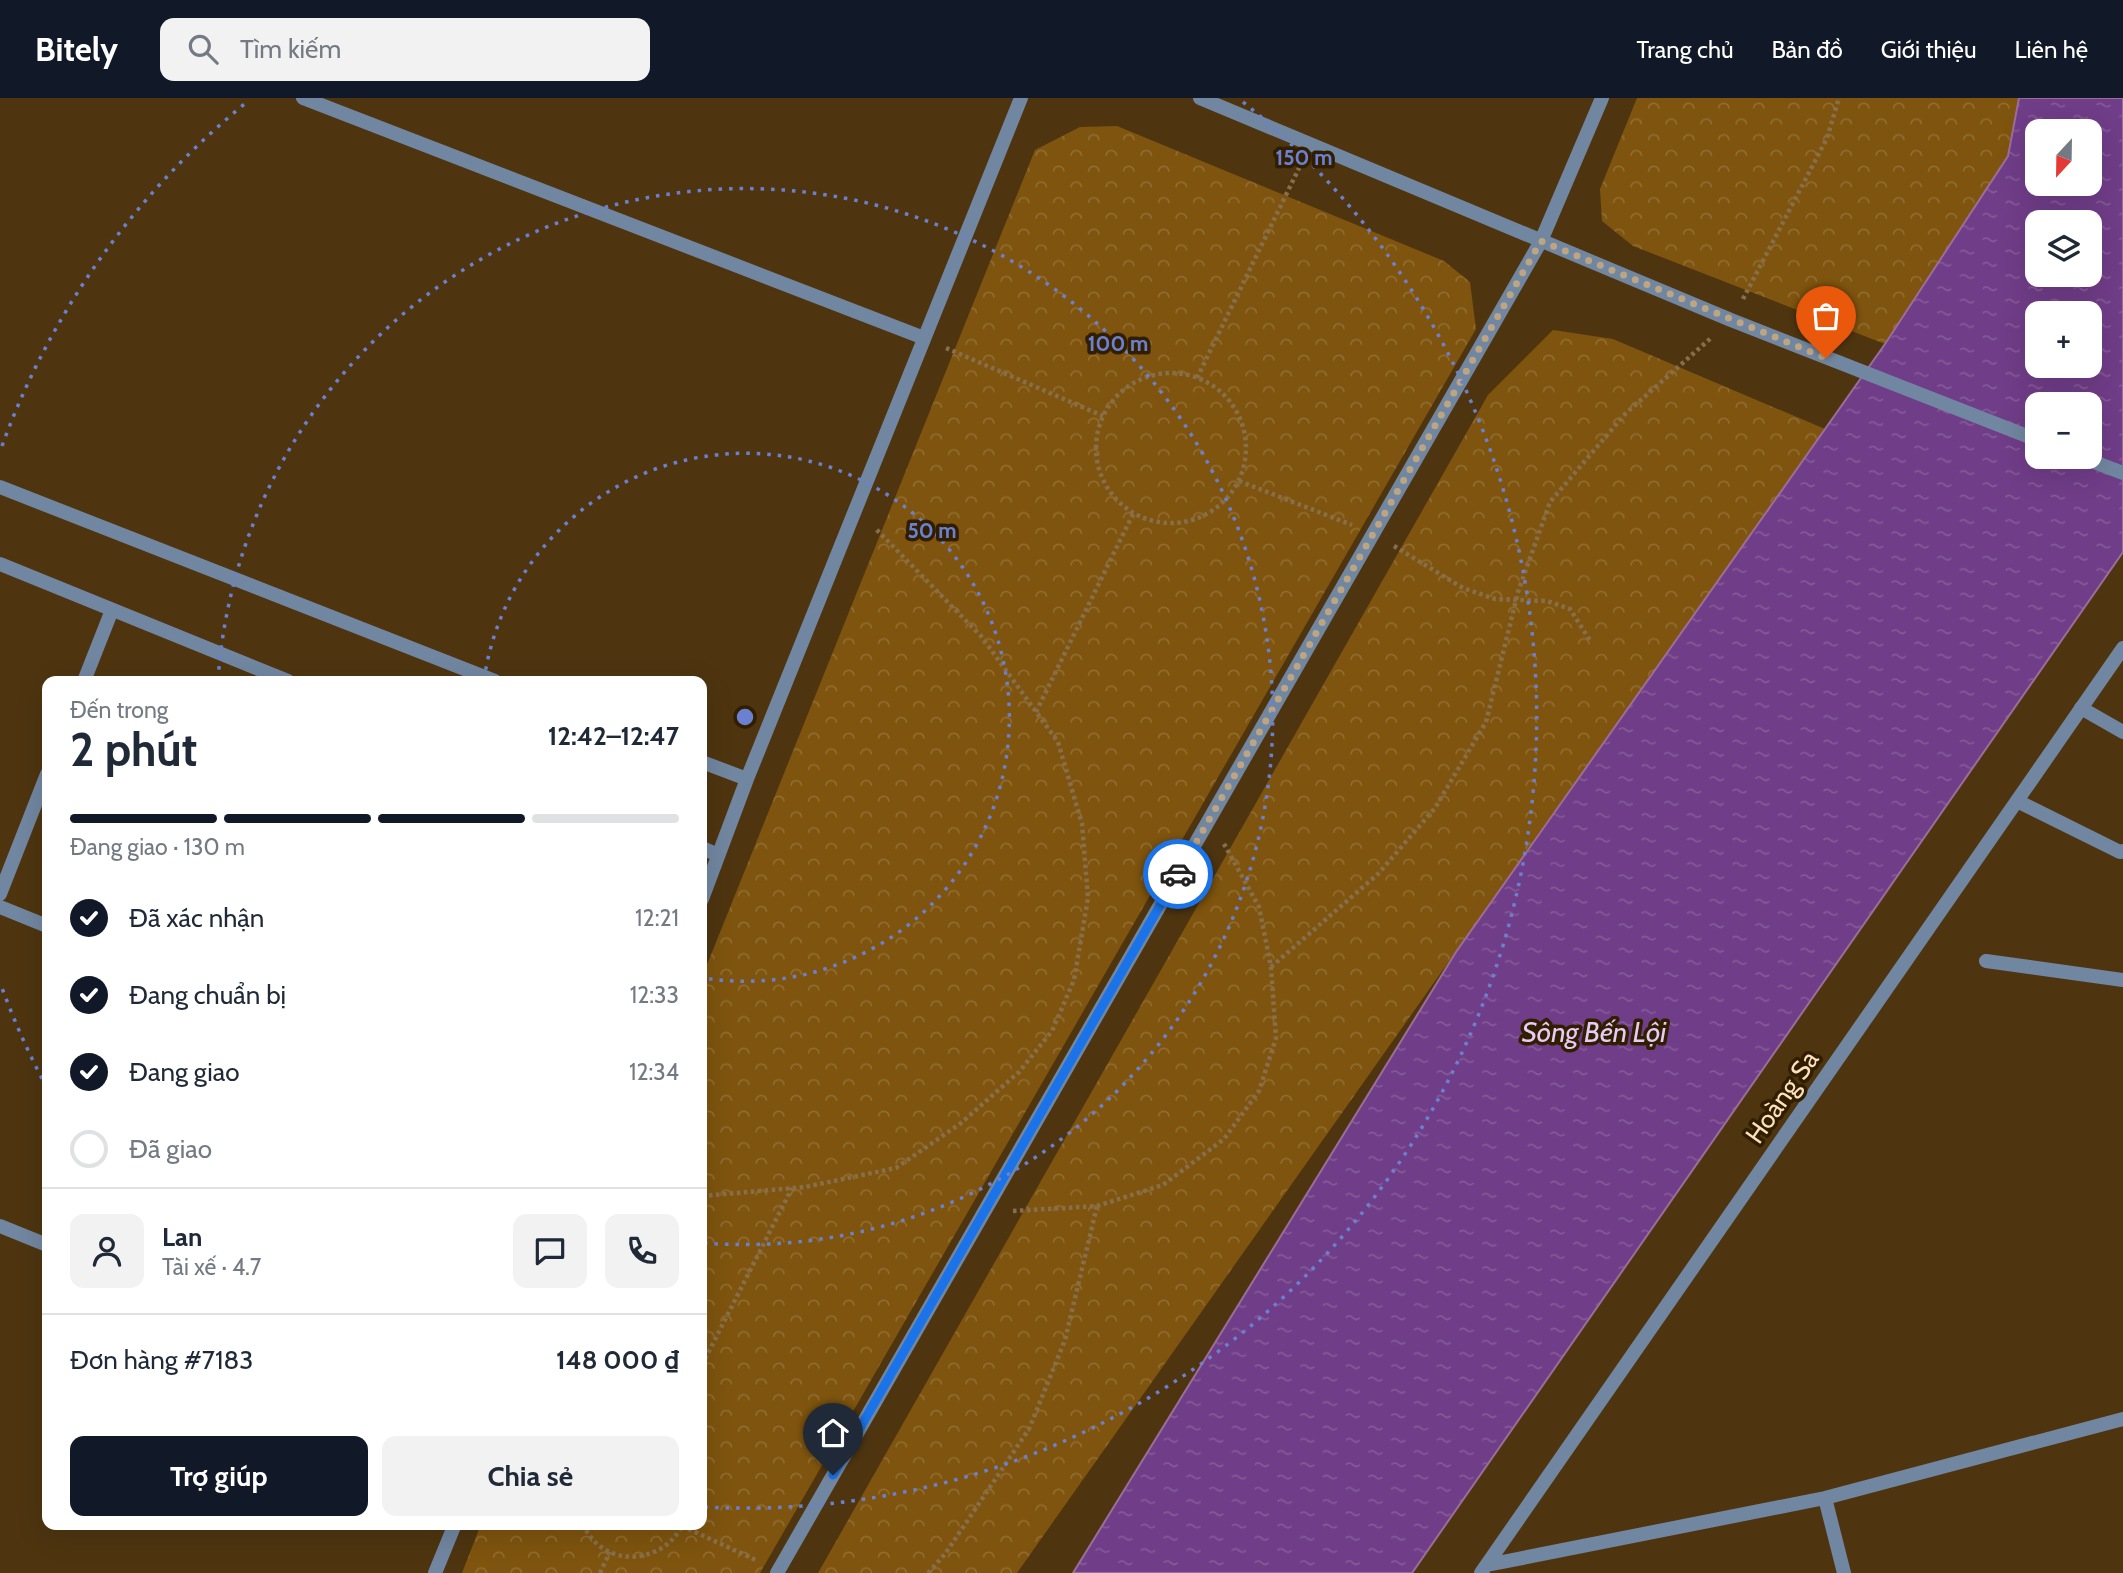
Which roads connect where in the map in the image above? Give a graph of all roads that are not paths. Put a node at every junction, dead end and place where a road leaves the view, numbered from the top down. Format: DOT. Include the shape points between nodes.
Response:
graph roads {
  1 [pos="303,98"];
  2 [pos="1021,98"];
  3 [pos="1200,98"];
  4 [pos="1602,98"];
  5 [pos="1541,241"];
  6 [pos="924,338"];
  7 [pos="2025,435"];
  8 [pos="2102,465"];
  9 [pos="2123,473"];
  10 [pos="0,487"];
  11 [pos="0,564"];
  12 [pos="112,610"];
  13 [pos="2123,649"];
  14 [pos="86,676"];
  15 [pos="276,676"];
  16 [pos="482,676"];
  17 [pos="2081,709"];
  18 [pos="2123,732"];
  19 [pos="707,764"];
  20 [pos="747,779"];
  21 [pos="42,787"];
  22 [pos="2017,802"];
  23 [pos="707,850"];
  24 [pos="2123,850"];
  25 [pos="718,855"];
  26 [pos="707,886"];
  27 [pos="0,894"];
  28 [pos="0,907"];
  29 [pos="42,924"];
  30 [pos="1986,961"];
  31 [pos="2123,980"];
  32 [pos="0,1226"];
  33 [pos="42,1243"];
  34 [pos="2123,1419"];
  35 [pos="1825,1498"];
  36 [pos="453,1530"];
  37 [pos="1484,1569"];
  38 [pos="778,1572"];
  39 [pos="435,1573"];
  40 [pos="1844,1573"];
  1 -- 6 [label="street"];
  2 -- 6 [label="street"];
  3 -- 5 [label="street"];
  4 -- 5 [label="street"];
  5 -- 7 [label="street"];
  5 -- 38 [label="street"];
  6 -- 20 [label="street"];
  8 -- 9 [label="street"];
  10 -- 16 [label="street"];
  11 -- 12 [label="street"];
  12 -- 14 [label="street"];
  12 -- 15 [label="street"];
  13 -- 17 [label="street, Hoàng Sa"];
  17 -- 18 [label="street"];
  17 -- 22 [label="street, Hoàng Sa"];
  19 -- 20 [label="street"];
  20 -- 25 [label="street"];
  21 -- 27 [label="street"];
  22 -- 24 [label="street"];
  22 -- 37 [label="street, Hoàng Sa"];
  23 -- 25 [label="street"];
  25 -- 26 [label="street"];
  28 -- 29 [label="street"];
  30 -- 31 [label="street"];
  32 -- 33 [label="street"];
  34 -- 35 [label="street"];
  35 -- 37 [label="street"];
  35 -- 40 [label="street"];
  36 -- 39 [label="street"];
}
